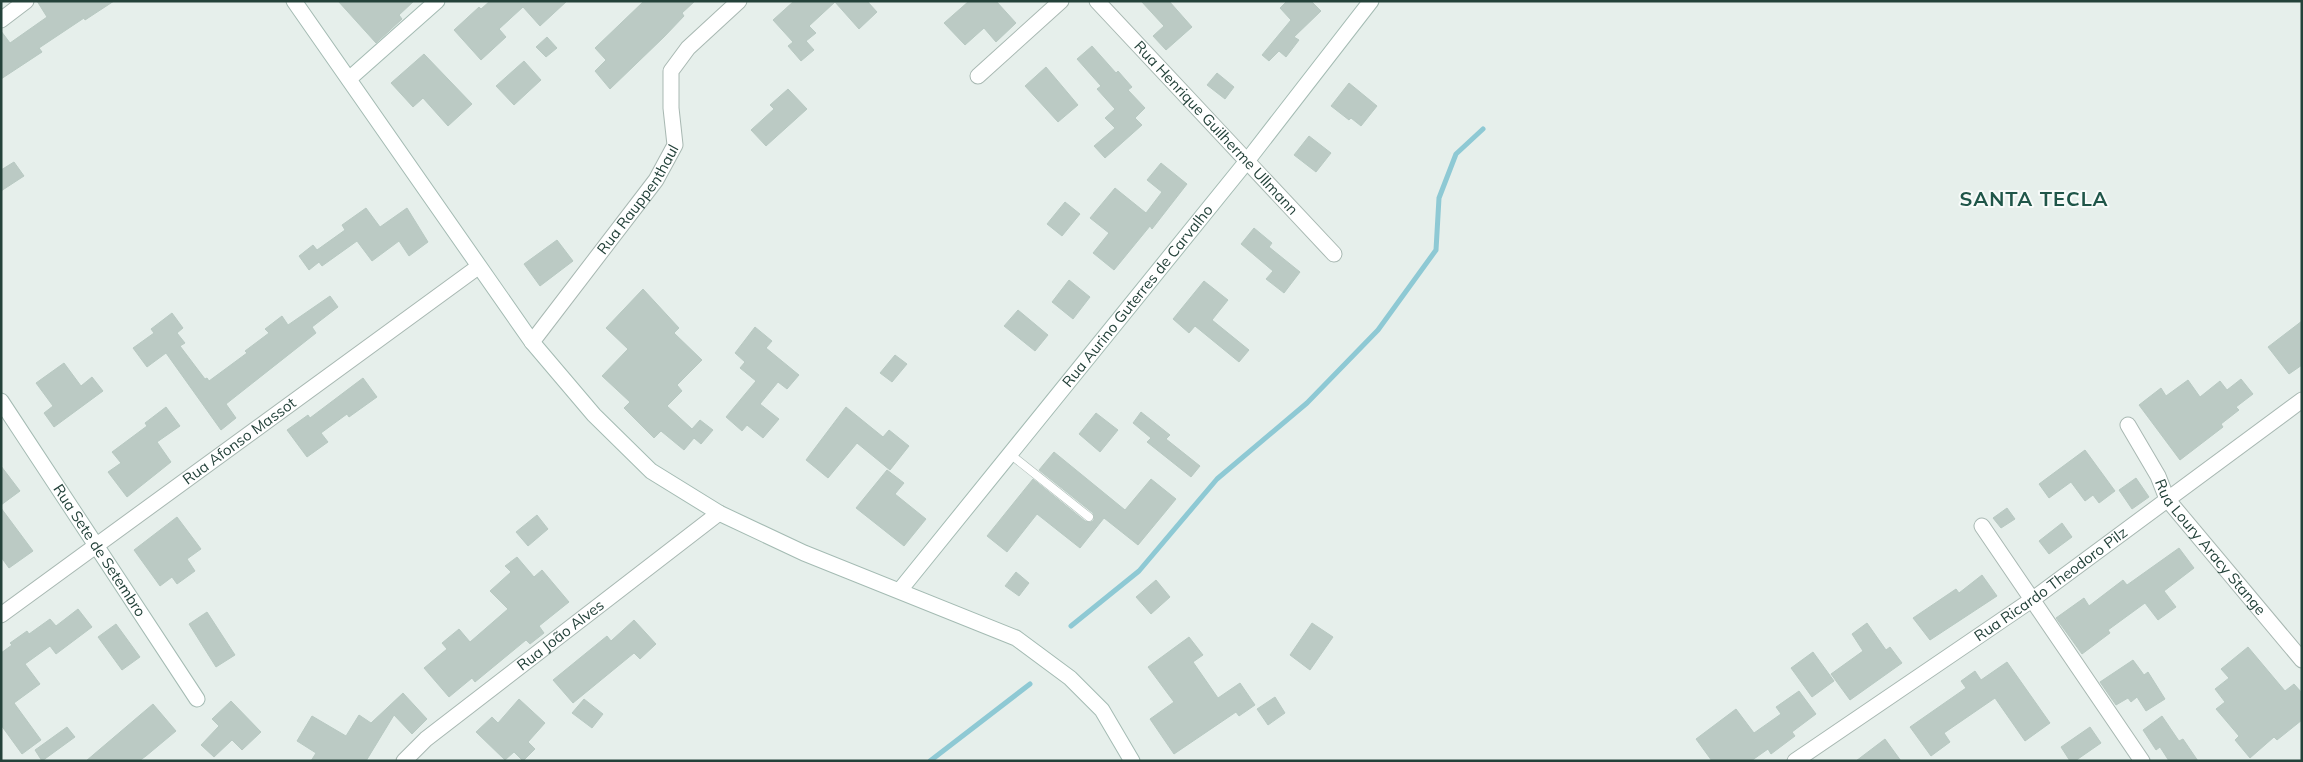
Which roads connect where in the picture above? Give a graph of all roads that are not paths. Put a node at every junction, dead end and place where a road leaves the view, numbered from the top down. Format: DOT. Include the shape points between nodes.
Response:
graph roads {
  1 [pos="26,1"];
  2 [pos="437,1"];
  3 [pos="739,1"];
  4 [pos="1061,1"];
  5 [pos="1097,1"];
  6 [pos="1371,1"];
  7 [pos="301,4"];
  8 [pos="1,20"];
  9 [pos="978,76"];
  10 [pos="349,79"];
  11 [pos="1246,160"];
  12 [pos="1334,254"];
  13 [pos="478,267"];
  14 [pos="532,342"];
  15 [pos="2302,400"];
  16 [pos="1,401"];
  17 [pos="2128,425"];
  18 [pos="1010,454"];
  19 [pos="2167,499"];
  20 [pos="719,513"];
  21 [pos="1089,517"];
  22 [pos="1982,526"];
  23 [pos="96,545"];
  24 [pos="900,590"];
  25 [pos="2033,599"];
  26 [pos="1,615"];
  27 [pos="2302,660"];
  28 [pos="198,699"];
  29 [pos="404,761"];
  30 [pos="1132,761"];
  31 [pos="1795,761"];
  32 [pos="2142,761"];
  1 -- 8 [label="street"];
  2 -- 10 [label="street"];
  3 -- 14 [label="street, Rua Rauppenthaul" via="688,48 671,71 674,144 656,180"];
  4 -- 9 [label="street"];
  5 -- 11 [label="street, Rua Henrique Guilherme Ullmann"];
  6 -- 11 [label="street, Rua Aurino Guterres de Carvalho"];
  7 -- 10 [label="street"];
  10 -- 13 [label="street"];
  11 -- 12 [label="street, Rua Henrique Guilherme Ullmann"];
  11 -- 18 [label="street, Rua Aurino Guterres de Carvalho"];
  13 -- 14 [label="street"];
  13 -- 23 [label="street, Rua Afonso Massot"];
  14 -- 20 [label="street" via="594,415 651,471"];
  15 -- 19 [label="street, Rua Ricardo Theodoro Pilz"];
  16 -- 23 [label="street, Rua Sete de Setembro"];
  17 -- 19 [label="street, Rua Loury Aracy Stange" via="2158,476"];
  18 -- 21 [label="lane"];
  18 -- 24 [label="street, Rua Aurino Guterres de Carvalho"];
  19 -- 25 [label="street, Rua Ricardo Theodoro Pilz"];
  19 -- 27 [label="street, Rua Loury Aracy Stange"];
  20 -- 24 [label="street" via="804,553"];
  20 -- 29 [label="street, Rua João Alves" via="426,739"];
  22 -- 25 [label="street"];
  23 -- 26 [label="street, Rua Afonso Massot"];
  23 -- 28 [label="street, Rua Sete de Setembro"];
  24 -- 30 [label="street" via="1016,638 1070,678 1102,710"];
  25 -- 31 [label="street, Rua Ricardo Theodoro Pilz"];
  25 -- 32 [label="street"];
}
